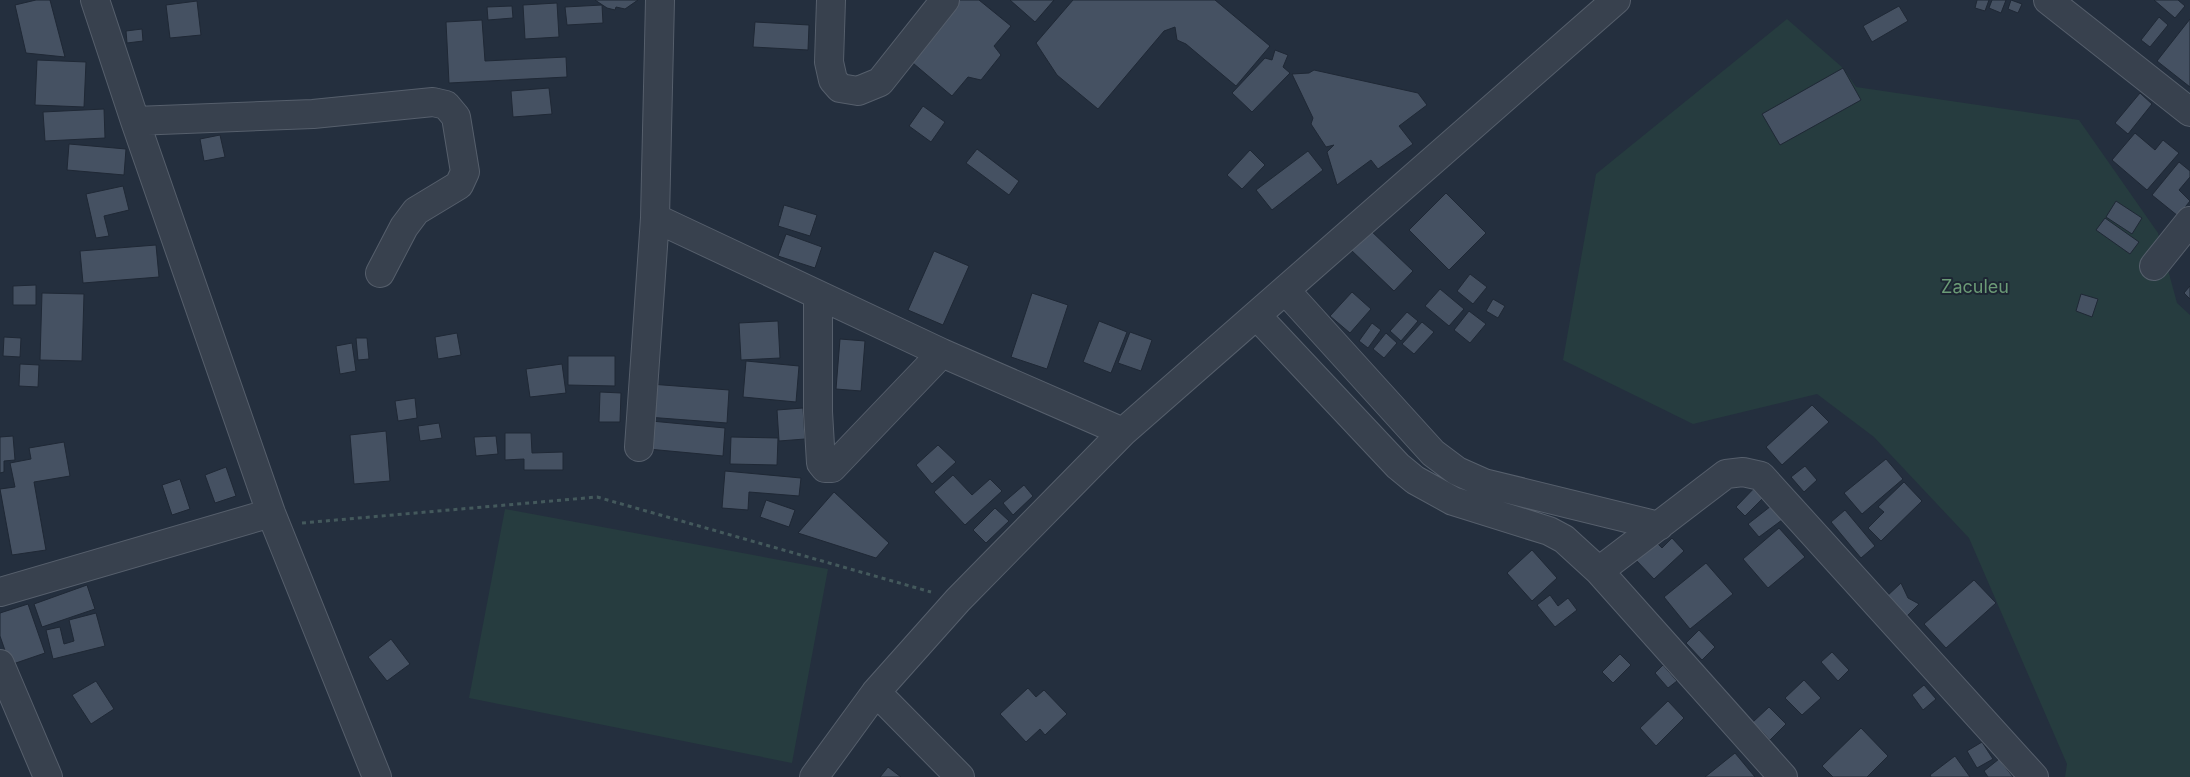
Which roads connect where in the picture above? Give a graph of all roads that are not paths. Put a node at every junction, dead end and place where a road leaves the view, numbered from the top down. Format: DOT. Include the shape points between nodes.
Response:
graph roads {
  1 [pos="95,0"];
  2 [pos="660,0"];
  3 [pos="831,0"];
  4 [pos="945,0"];
  5 [pos="1616,0"];
  6 [pos="2048,0"];
  7 [pos="2190,112"];
  8 [pos="135,121"];
  9 [pos="655,218"];
  10 [pos="2190,221"];
  11 [pos="2154,266"];
  12 [pos="380,273"];
  13 [pos="1286,291"];
  14 [pos="818,294"];
  15 [pos="1257,316"];
  16 [pos="942,353"];
  17 [pos="1123,432"];
  18 [pos="640,446"];
  19 [pos="273,519"];
  20 [pos="1659,526"];
  21 [pos="1600,571"];
  22 [pos="0,592"];
  23 [pos="0,664"];
  24 [pos="876,692"];
  25 [pos="48,777"];
  26 [pos="377,777"];
  27 [pos="814,777"];
  28 [pos="960,777"];
  29 [pos="1783,777"];
  30 [pos="2034,777"];
  1 -- 8 [label="street"];
  2 -- 9 [label="street"];
  3 -- 4 [label="street" via="829,62 833,80 840,88 858,91 880,82"];
  5 -- 13 [label="street"];
  6 -- 7 [label="street"];
  8 -- 12 [label="street" via="313,114 433,102 446,105 456,117 464,172 460,185 416,211"];
  8 -- 19 [label="street"];
  9 -- 14 [label="street"];
  9 -- 18 [label="street"];
  10 -- 11 [label="street"];
  13 -- 15 [label="street"];
  13 -- 20 [label="street" via="1433,453 1457,471 1484,483"];
  14 -- 16 [label="street"];
  14 -- 16 [label="street" via="818,412 821,463 825,468 832,468"];
  15 -- 17 [label="street"];
  15 -- 21 [label="street" via="1398,466 1415,480 1466,506 1549,531 1564,539"];
  16 -- 17 [label="street"];
  17 -- 24 [label="street" via="958,600"];
  19 -- 22 [label="street"];
  19 -- 26 [label="street"];
  20 -- 21 [label="street"];
  20 -- 30 [label="street" via="1726,474 1743,472 1761,476"];
  21 -- 29 [label="street"];
  23 -- 25 [label="street"];
  24 -- 27 [label="street"];
  24 -- 28 [label="street"];
}
